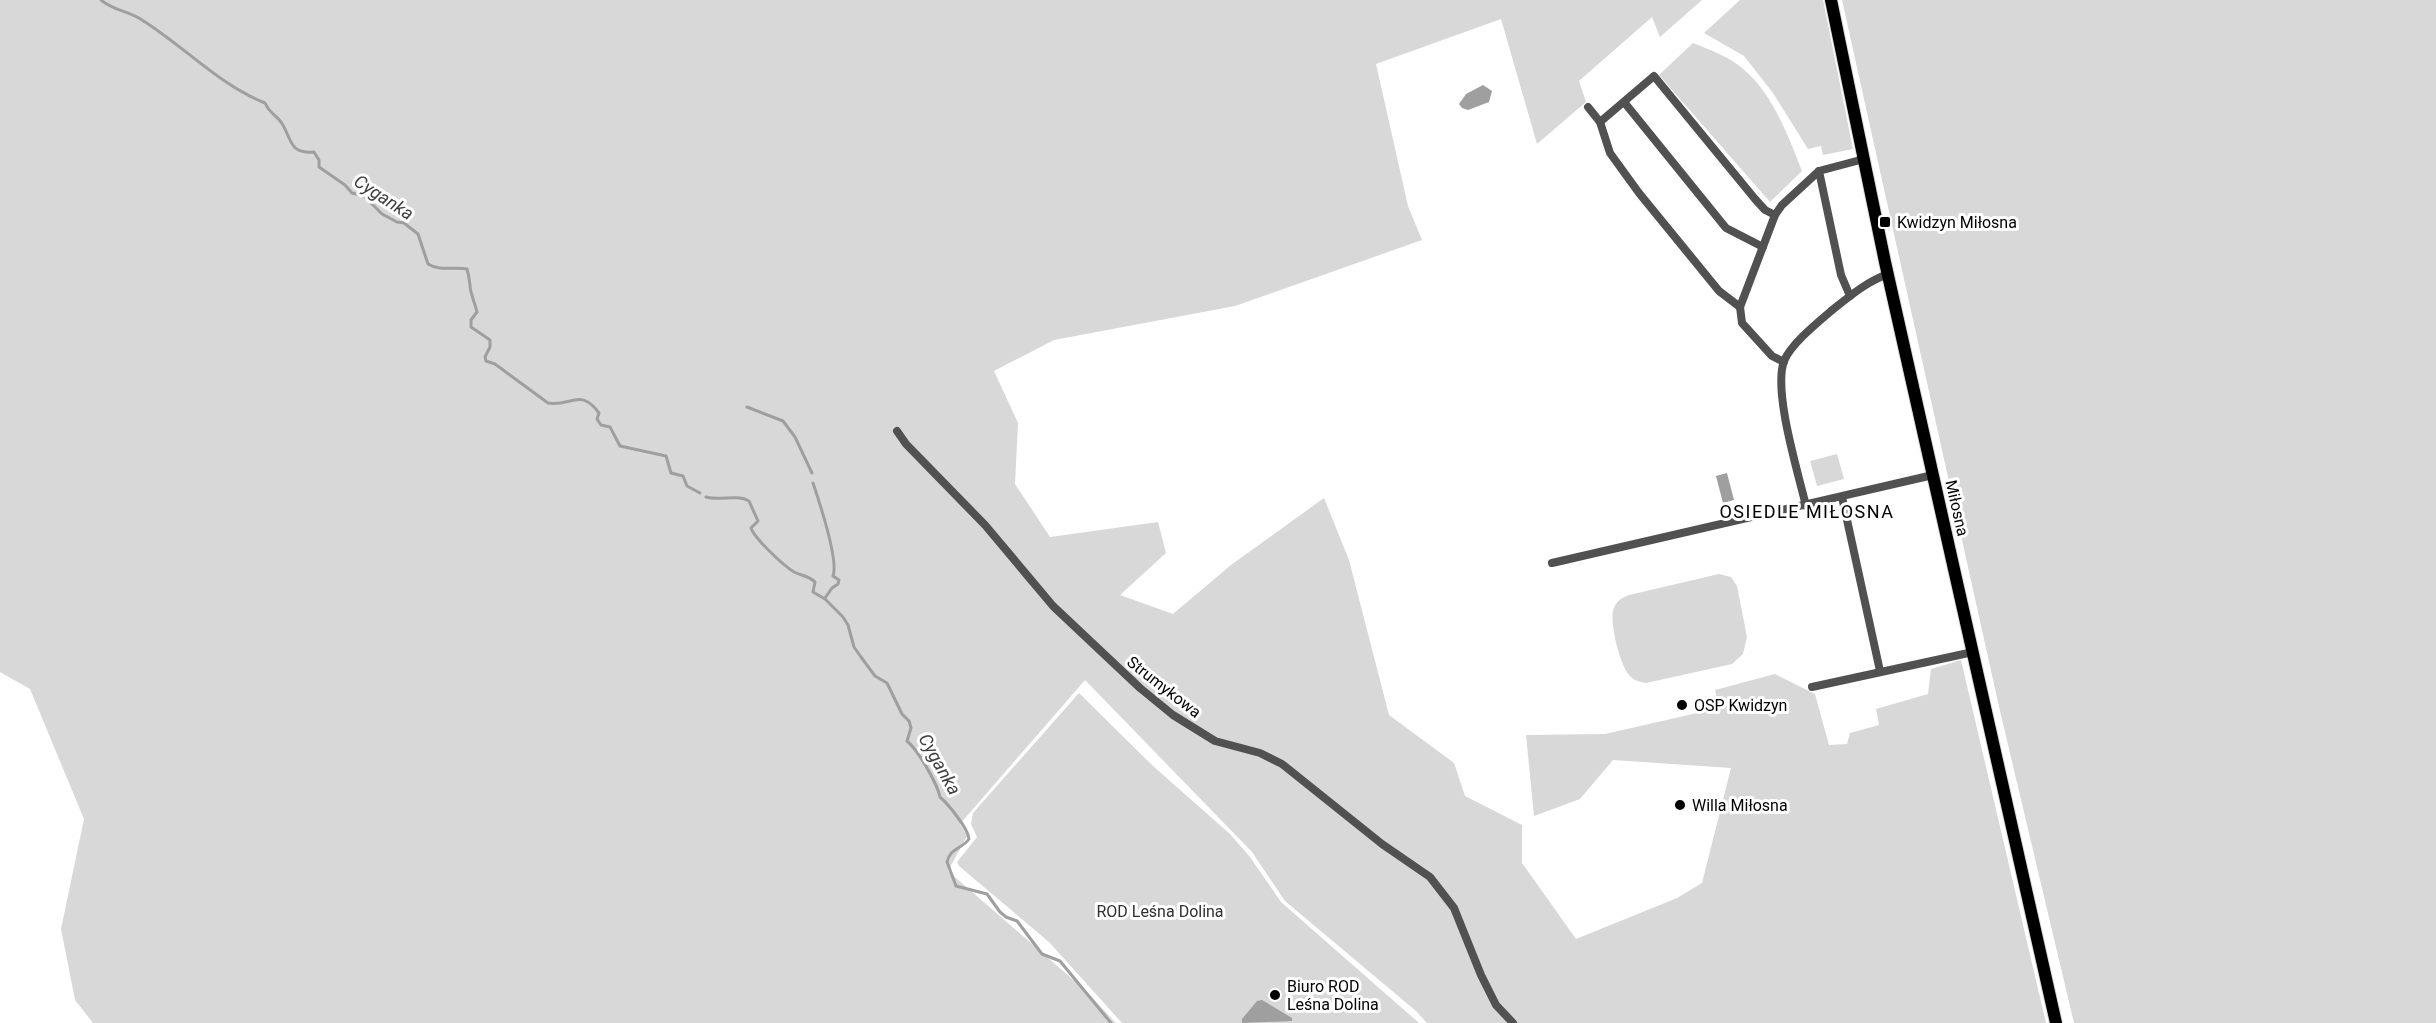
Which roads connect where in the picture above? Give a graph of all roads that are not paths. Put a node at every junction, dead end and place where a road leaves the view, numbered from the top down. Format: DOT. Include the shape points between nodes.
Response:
graph roads {
  1 [pos="1831,0"];
  2 [pos="1624,102"];
  3 [pos="1588,107"];
  4 [pos="1600,122"];
  5 [pos="1864,159"];
  6 [pos="1819,171"];
  7 [pos="1775,215"];
  8 [pos="1763,248"];
  9 [pos="1888,274"];
  10 [pos="1850,296"];
  11 [pos="1740,307"];
  12 [pos="1784,362"];
  13 [pos="897,431"];
  14 [pos="1933,475"];
  15 [pos="1842,497"];
  16 [pos="1806,506"];
  17 [pos="1552,563"];
  18 [pos="1974,652"];
  19 [pos="1880,671"];
  20 [pos="1812,687"];
  21 [pos="1513,1023"];
  22 [pos="2056,1023"];
  1 -- 5 [label="main road, Miłosna"];
  2 -- 4 [label="street"];
  2 -- 7 [label="street" via="1654,76 1755,199"];
  2 -- 8 [label="street" via="1726,228"];
  3 -- 4 [label="street"];
  4 -- 11 [label="street" via="1610,153 1639,193 1719,291"];
  5 -- 6 [label="street"];
  5 -- 9 [label="main road, Miłosna"];
  6 -- 7 [label="street"];
  6 -- 10 [label="street" via="1841,275"];
  7 -- 8 [label="street"];
  8 -- 11 [label="street"];
  9 -- 10 [label="street"];
  9 -- 14 [label="main road, Miłosna"];
  10 -- 12 [label="street" via="1808,331"];
  11 -- 12 [label="street" via="1742,323 1772,356"];
  12 -- 16 [label="street" via="1781,374 1787,421"];
  13 -- 21 [label="street, Strumykowa" via="985,525 1053,606 1140,688 1173,715 1215,741 1260,753 1282,764 1430,877 1454,908 1496,1005"];
  14 -- 15 [label="street"];
  14 -- 18 [label="main road, Miłosna"];
  15 -- 16 [label="street"];
  15 -- 19 [label="street"];
  16 -- 17 [label="street"];
  18 -- 19 [label="street"];
  18 -- 22 [label="main road, Miłosna"];
  19 -- 20 [label="street"];
}
